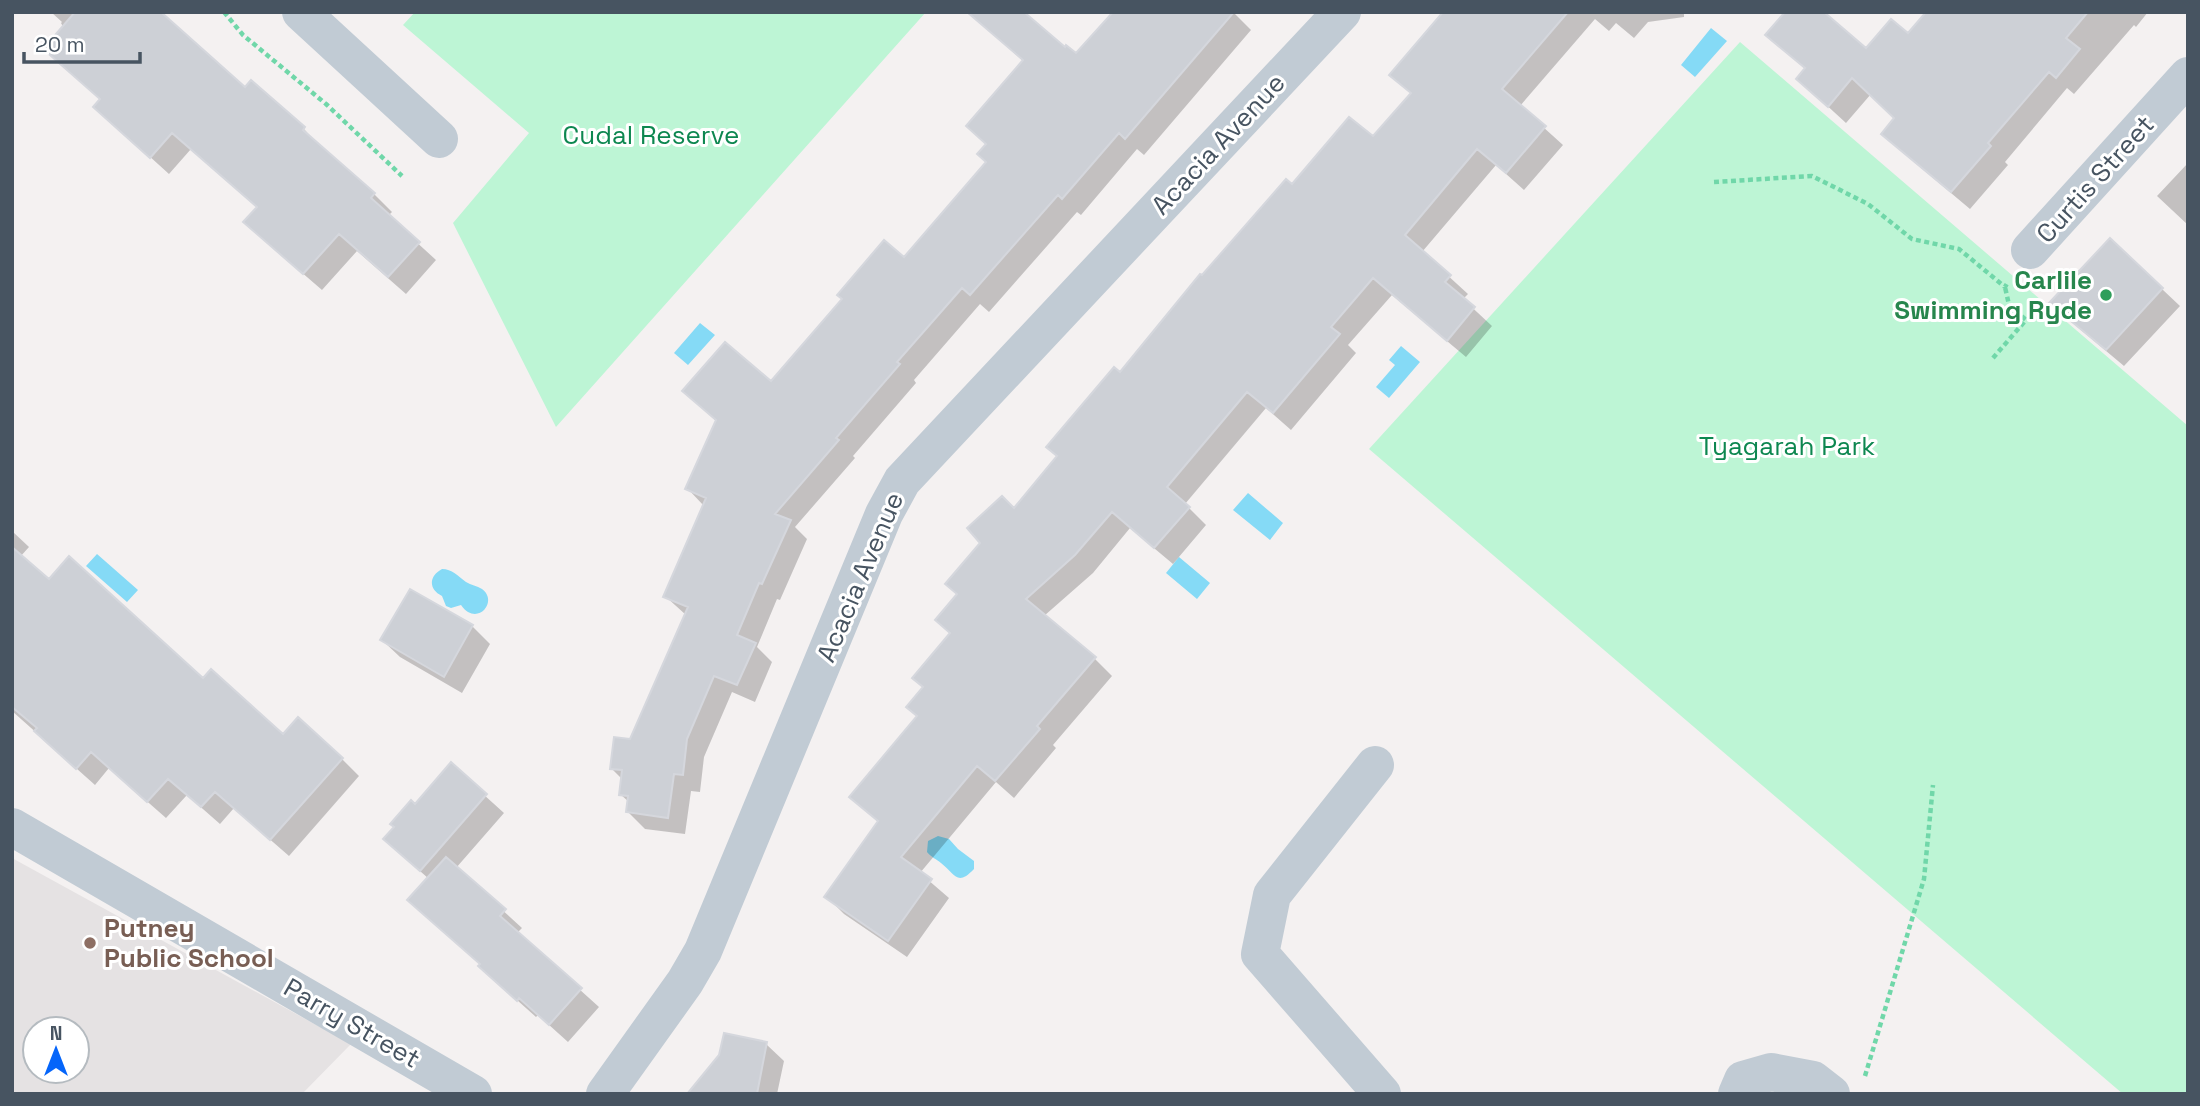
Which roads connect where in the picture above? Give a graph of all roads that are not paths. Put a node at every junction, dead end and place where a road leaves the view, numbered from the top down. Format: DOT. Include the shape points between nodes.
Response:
graph roads {
  1 [pos="301,12"];
  2 [pos="1342,12"];
  3 [pos="2188,76"];
  4 [pos="439,139"];
  5 [pos="2030,250"];
  6 [pos="1375,765"];
  7 [pos="12,827"];
  8 [pos="1848,1087"];
  9 [pos="473,1094"];
  10 [pos="605,1094"];
  11 [pos="1382,1094"];
  12 [pos="1737,1094"];
  1 -- 4 [label="street"];
  2 -- 10 [label="street, Acacia Avenue" via="902,481 884,514 703,951"];
  3 -- 5 [label="street, Curtis Street"];
  6 -- 11 [label="street" via="1272,895 1261,954"];
  7 -- 9 [label="street, Parry Street"];
  8 -- 12 [label="street" via="1771,1072 1743,1080"];
}
